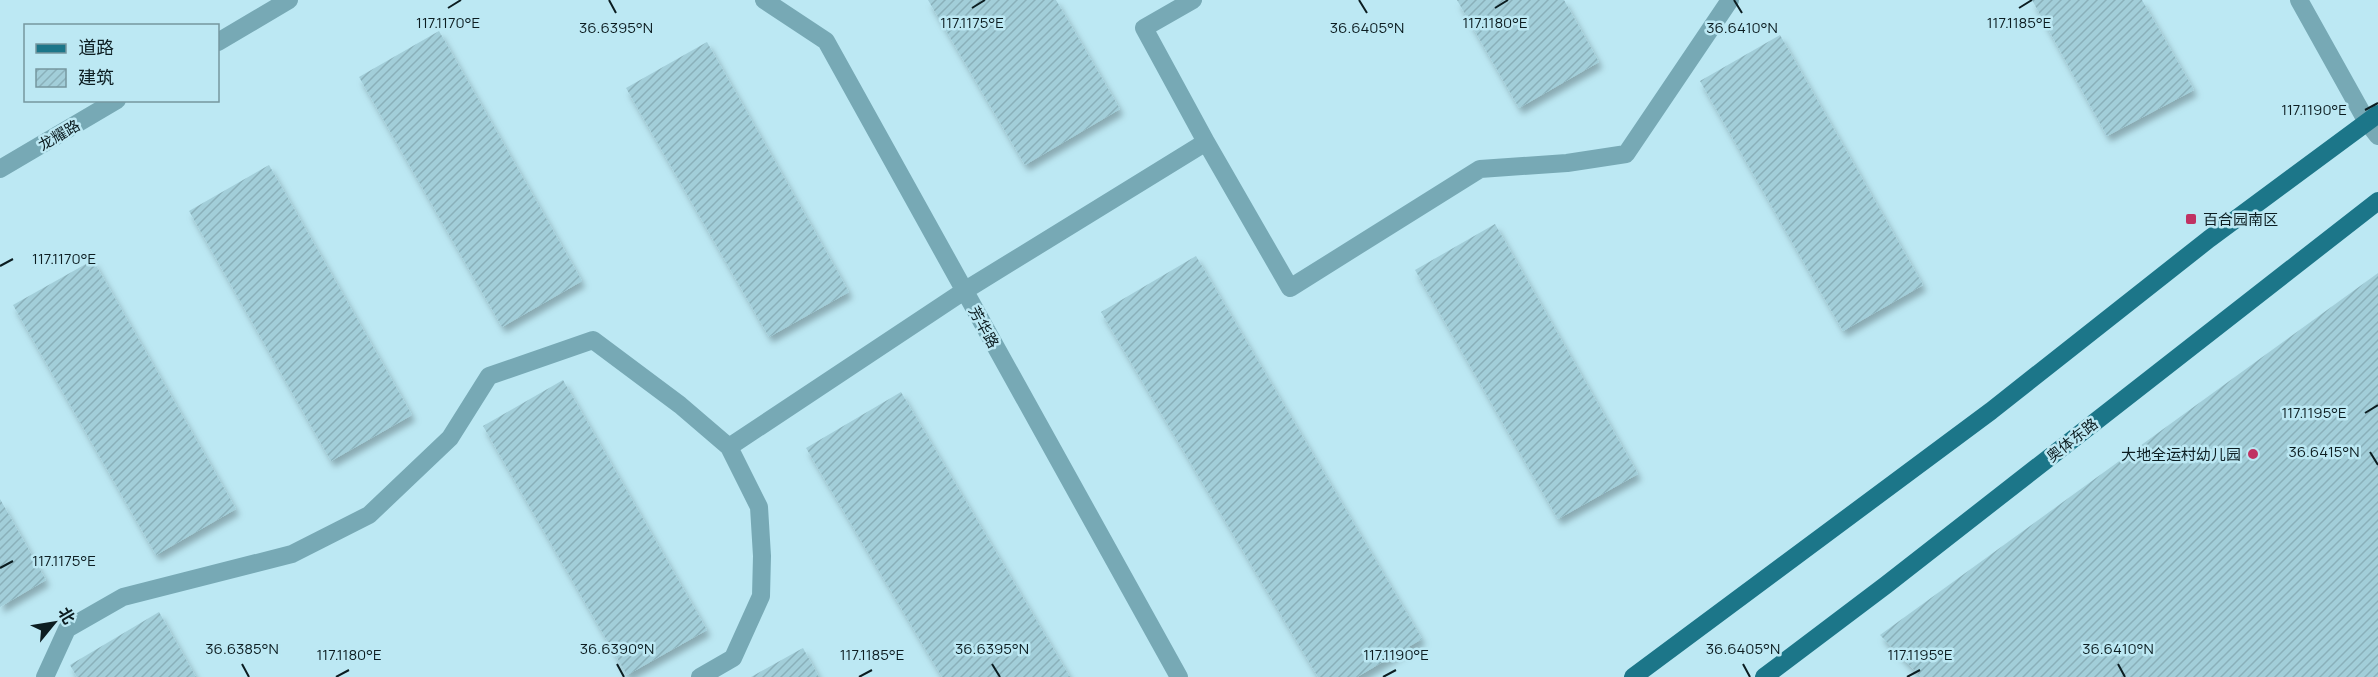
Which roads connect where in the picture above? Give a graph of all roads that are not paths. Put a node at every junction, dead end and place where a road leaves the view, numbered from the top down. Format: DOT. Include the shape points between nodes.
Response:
graph roads {
  1 [pos="289,0"];
  2 [pos="764,0"];
  3 [pos="1193,0"];
  4 [pos="1730,0"];
  5 [pos="2299,0"];
  6 [pos="219,41"];
  7 [pos="114,102"];
  8 [pos="2374,124"];
  9 [pos="1206,142"];
  10 [pos="0,169"];
  11 [pos="2378,201"];
  12 [pos="964,291"];
  13 [pos="729,447"];
  14 [pos="45,677"];
  15 [pos="700,677"];
  16 [pos="1179,677"];
  17 [pos="1633,677"];
  18 [pos="1764,677"];
  1 -- 6 [label="street"];
  2 -- 12 [label="street, 芳华路" via="826,41"];
  3 -- 9 [label="street" via="1144,28"];
  4 -- 9 [label="street" via="1626,154 1480,169 1290,288"];
  5 -- 8 [label="street"];
  7 -- 10 [label="street, 龙耀路"];
  8 -- 17 [label="main road" via="2209,239 1991,411"];
  9 -- 12 [label="street"];
  11 -- 18 [label="main road, 奥体东路"];
  12 -- 13 [label="street"];
  12 -- 16 [label="street, 芳华路"];
  13 -- 14 [label="street" via="593,340 489,376 450,438 369,515 292,554 123,597 67,629"];
  13 -- 15 [label="street" via="759,507 761,596 733,658"];
}
